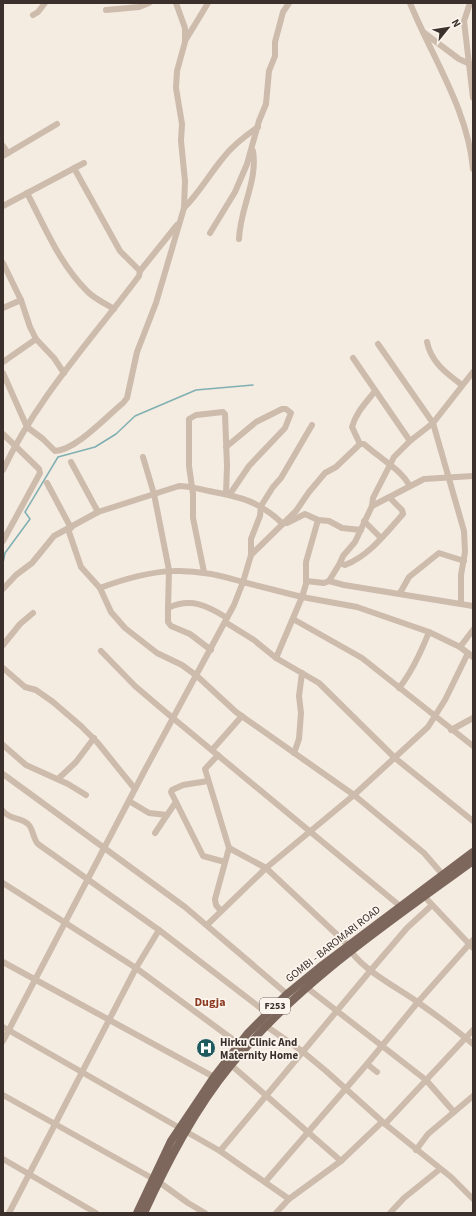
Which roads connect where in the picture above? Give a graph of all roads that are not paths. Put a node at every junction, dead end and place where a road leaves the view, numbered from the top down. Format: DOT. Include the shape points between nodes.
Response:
graph roads {
  1 [pos="45,3"];
  2 [pos="149,3"];
  3 [pos="176,3"];
  4 [pos="208,3"];
  5 [pos="289,3"];
  6 [pos="410,3"];
  7 [pos="469,4"];
  8 [pos="106,10"];
  9 [pos="33,15"];
  10 [pos="421,32"];
  11 [pos="184,42"];
  12 [pos="470,64"];
  13 [pos="473,98"];
  14 [pos="57,124"];
  15 [pos="258,127"];
  16 [pos="473,135"];
  17 [pos="470,142"];
  18 [pos="3,146"];
  19 [pos="252,146"];
  20 [pos="5,154"];
  21 [pos="84,163"];
  22 [pos="74,168"];
  23 [pos="473,169"];
  24 [pos="27,193"];
  25 [pos="3,206"];
  26 [pos="184,208"];
  27 [pos="178,224"];
  28 [pos="210,233"];
  29 [pos="239,239"];
  30 [pos="3,263"];
  31 [pos="140,271"];
  32 [pos="21,300"];
  33 [pos="3,308"];
  34 [pos="114,309"];
  35 [pos="36,339"];
  36 [pos="427,342"];
  37 [pos="378,344"];
  38 [pos="352,358"];
  39 [pos="3,362"];
  40 [pos="473,372"];
  41 [pos="3,373"];
  42 [pos="64,373"];
  43 [pos="462,385"];
  44 [pos="375,391"];
  45 [pos="433,423"];
  46 [pos="312,425"];
  47 [pos="27,427"];
  48 [pos="3,434"];
  49 [pos="410,441"];
  50 [pos="360,444"];
  51 [pos="14,446"];
  52 [pos="226,447"];
  53 [pos="143,457"];
  54 [pos="71,462"];
  55 [pos="391,463"];
  56 [pos="3,470"];
  57 [pos="448,476"];
  58 [pos="473,476"];
  59 [pos="47,484"];
  60 [pos="192,486"];
  61 [pos="410,486"];
  62 [pos="154,494"];
  63 [pos="228,494"];
  64 [pos="390,498"];
  65 [pos="304,499"];
  66 [pos="261,506"];
  67 [pos="372,506"];
  68 [pos="98,512"];
  69 [pos="305,514"];
  70 [pos="318,520"];
  71 [pos="364,521"];
  72 [pos="283,524"];
  73 [pos="70,528"];
  74 [pos="361,530"];
  75 [pos="381,538"];
  76 [pos="3,541"];
  77 [pos="473,550"];
  78 [pos="465,552"];
  79 [pos="251,555"];
  80 [pos="464,561"];
  81 [pos="340,563"];
  82 [pos="169,570"];
  83 [pos="204,572"];
  84 [pos="306,581"];
  85 [pos="329,581"];
  86 [pos="243,582"];
  87 [pos="100,588"];
  88 [pos="3,589"];
  89 [pos="400,593"];
  90 [pos="302,597"];
  91 [pos="461,604"];
  92 [pos="473,606"];
  93 [pos="168,608"];
  94 [pos="33,612"];
  95 [pos="293,619"];
  96 [pos="226,620"];
  97 [pos="473,630"];
  98 [pos="429,632"];
  99 [pos="3,645"];
  100 [pos="460,647"];
  101 [pos="211,650"];
  102 [pos="102,651"];
  103 [pos="471,655"];
  104 [pos="276,658"];
  105 [pos="3,668"];
  106 [pos="302,673"];
  107 [pos="196,676"];
  108 [pos="398,688"];
  109 [pos="242,716"];
  110 [pos="435,717"];
  111 [pos="174,718"];
  112 [pos="473,718"];
  113 [pos="451,730"];
  114 [pos="94,738"];
  115 [pos="3,744"];
  116 [pos="473,746"];
  117 [pos="212,750"];
  118 [pos="294,753"];
  119 [pos="218,755"];
  120 [pos="395,758"];
  121 [pos="3,774"];
  122 [pos="58,779"];
  123 [pos="208,781"];
  124 [pos="135,789"];
  125 [pos="86,795"];
  126 [pos="354,795"];
  127 [pos="129,801"];
  128 [pos="176,802"];
  129 [pos="3,811"];
  130 [pos="167,815"];
  131 [pos="473,820"];
  132 [pos="310,832"];
  133 [pos="155,833"];
  134 [pos="105,848"];
  135 [pos="229,848"];
  136 [pos="473,852"];
  137 [pos="473,861"];
  138 [pos="225,862"];
  139 [pos="266,868"];
  140 [pos="443,875"];
  141 [pos="88,880"];
  142 [pos="3,883"];
  143 [pos="422,895"];
  144 [pos="432,905"];
  145 [pos="400,906"];
  146 [pos="221,911"];
  147 [pos="65,922"];
  148 [pos="207,925"];
  149 [pos="159,930"];
  150 [pos="472,944"];
  151 [pos="349,949"];
  152 [pos="3,962"];
  153 [pos="136,968"];
  154 [pos="371,970"];
  155 [pos="34,980"];
  156 [pos="306,987"];
  157 [pos="287,994"];
  158 [pos="418,1002"];
  159 [pos="336,1011"];
  160 [pos="267,1013"];
  161 [pos="109,1021"];
  162 [pos="266,1026"];
  163 [pos="6,1029"];
  164 [pos="473,1030"];
  165 [pos="466,1038"];
  166 [pos="3,1041"];
  167 [pos="239,1044"];
  168 [pos="473,1044"];
  169 [pos="381,1046"];
  170 [pos="302,1051"];
  171 [pos="367,1064"];
  172 [pos="231,1065"];
  173 [pos="83,1071"];
  174 [pos="377,1072"];
  175 [pos="214,1077"];
  176 [pos="426,1080"];
  177 [pos="346,1089"];
  178 [pos="3,1095"];
  179 [pos="265,1095"];
  180 [pos="473,1096"];
  181 [pos="454,1112"];
  182 [pos="383,1123"];
  183 [pos="55,1125"];
  184 [pos="183,1130"];
  185 [pos="308,1132"];
  186 [pos="416,1150"];
  187 [pos="220,1151"];
  188 [pos="3,1159"];
  189 [pos="340,1161"];
  190 [pos="440,1169"];
  191 [pos="29,1174"];
  192 [pos="156,1180"];
  193 [pos="265,1182"];
  194 [pos="289,1199"];
  195 [pos="473,1199"];
  196 [pos="9,1213"];
  197 [pos="96,1213"];
  198 [pos="137,1213"];
  199 [pos="144,1213"];
  200 [pos="205,1213"];
  201 [pos="276,1213"];
  202 [pos="390,1213"];
  1 -- 9 [label="street"];
  2 -- 8 [label="street" via="139,7"];
  3 -- 11 [label="street" via="185,28"];
  4 -- 11 [label="street"];
  5 -- 15 [label="street" via="283,12 275,42 275,56 269,71 266,104"];
  6 -- 10 [label="street"];
  7 -- 12 [label="street" via="464,21"];
  10 -- 12 [label="street" via="458,59"];
  10 -- 17 [label="street"];
  11 -- 26 [label="street" via="176,88 182,124"];
  12 -- 13 [label="street"];
  14 -- 20 [label="street"];
  15 -- 19 [label="street"];
  15 -- 26 [label="street" via="223,158 196,196"];
  16 -- 17 [label="street"];
  17 -- 23 [label="street"];
  18 -- 20 [label="street"];
  19 -- 28 [label="street" via="245,172"];
  19 -- 29 [label="street" via="253,178 245,200"];
  21 -- 22 [label="street"];
  22 -- 24 [label="street"];
  22 -- 31 [label="street" via="120,251"];
  24 -- 25 [label="street"];
  24 -- 34 [label="street" via="62,259 74,276 90,293"];
  26 -- 27 [label="street"];
  27 -- 31 [label="street"];
  27 -- 47 [label="street" via="156,303 137,352 129,392 124,403 76,442 60,451 55,451"];
  30 -- 32 [label="street"];
  31 -- 34 [label="street"];
  32 -- 33 [label="street"];
  32 -- 35 [label="street"];
  34 -- 42 [label="street"];
  35 -- 39 [label="street"];
  35 -- 42 [label="street"];
  36 -- 43 [label="street" via="433,359 440,368"];
  37 -- 45 [label="street"];
  38 -- 44 [label="street"];
  40 -- 43 [label="street"];
  41 -- 47 [label="street"];
  42 -- 47 [label="street"];
  43 -- 45 [label="street"];
  44 -- 49 [label="street"];
  44 -- 50 [label="street" via="360,409 352,427"];
  45 -- 49 [label="street"];
  45 -- 57 [label="street"];
  46 -- 66 [label="street" via="281,478"];
  47 -- 51 [label="street"];
  48 -- 51 [label="street"];
  49 -- 55 [label="street"];
  50 -- 55 [label="street" via="364,444"];
  50 -- 65 [label="street" via="336,467 325,473"];
  51 -- 56 [label="street"];
  51 -- 76 [label="street" via="39,469 40,473"];
  52 -- 60 [label="street" via="223,412 196,415 189,419 189,466"];
  52 -- 63 [label="street"];
  52 -- 63 [label="street" via="256,422 282,409 291,413 285,428 249,466"];
  53 -- 62 [label="street"];
  54 -- 68 [label="street"];
  55 -- 61 [label="street"];
  55 -- 67 [label="street" via="373,498"];
  57 -- 58 [label="street"];
  57 -- 61 [label="street" via="424,479"];
  57 -- 78 [label="street" via="462,518"];
  59 -- 73 [label="street"];
  60 -- 62 [label="street" via="178,486"];
  60 -- 63 [label="street"];
  60 -- 83 [label="street" via="192,518"];
  61 -- 64 [label="street"];
  62 -- 68 [label="street"];
  62 -- 82 [label="street"];
  63 -- 66 [label="street" via="243,497"];
  64 -- 67 [label="street"];
  64 -- 75 [label="street" via="404,512"];
  65 -- 69 [label="street"];
  65 -- 72 [label="street"];
  66 -- 72 [label="street"];
  66 -- 79 [label="street" via="251,539"];
  67 -- 71 [label="street"];
  68 -- 73 [label="street"];
  69 -- 70 [label="street"];
  69 -- 72 [label="street"];
  70 -- 74 [label="street" via="329,521 342,528"];
  70 -- 84 [label="street" via="306,562"];
  71 -- 74 [label="street"];
  71 -- 75 [label="street"];
  72 -- 79 [label="street"];
  73 -- 87 [label="street" via="81,567"];
  73 -- 88 [label="street" via="54,536 32,563"];
  74 -- 81 [label="street" via="356,542"];
  75 -- 81 [label="street" via="353,561 345,565"];
  77 -- 78 [label="street"];
  78 -- 80 [label="street"];
  79 -- 86 [label="street"];
  80 -- 89 [label="street" via="439,553 409,577"];
  80 -- 91 [label="street" via="461,575"];
  81 -- 85 [label="street"];
  82 -- 83 [label="street"];
  82 -- 87 [label="street"];
  82 -- 93 [label="street"];
  83 -- 86 [label="street"];
  84 -- 85 [label="street"];
  84 -- 90 [label="street"];
  85 -- 89 [label="street"];
  86 -- 90 [label="street"];
  86 -- 96 [label="street"];
  87 -- 107 [label="street" via="111,612 125,628 157,653 182,665"];
  89 -- 91 [label="street"];
  90 -- 95 [label="street"];
  90 -- 98 [label="street" via="357,607"];
  91 -- 92 [label="street"];
  93 -- 96 [label="street" via="195,602"];
  93 -- 101 [label="street" via="168,622 171,626 190,634"];
  94 -- 99 [label="street"];
  95 -- 104 [label="street"];
  95 -- 108 [label="street" via="362,658"];
  96 -- 101 [label="street"];
  96 -- 104 [label="street"];
  97 -- 100 [label="street"];
  98 -- 100 [label="street"];
  98 -- 108 [label="street" via="419,656"];
  100 -- 103 [label="street"];
  101 -- 107 [label="street"];
  102 -- 111 [label="street" via="135,686"];
  103 -- 110 [label="street"];
  104 -- 106 [label="street"];
  105 -- 114 [label="street" via="25,687 36,690 53,702"];
  106 -- 118 [label="street" via="299,739"];
  106 -- 120 [label="street" via="333,694"];
  107 -- 109 [label="street"];
  107 -- 111 [label="street"];
  108 -- 110 [label="street"];
  109 -- 117 [label="street"];
  109 -- 118 [label="street"];
  110 -- 113 [label="street"];
  110 -- 120 [label="street"];
  111 -- 117 [label="street"];
  111 -- 124 [label="street"];
  112 -- 113 [label="street"];
  113 -- 116 [label="street"];
  114 -- 122 [label="street" via="76,762"];
  114 -- 124 [label="street"];
  115 -- 122 [label="street" via="26,765"];
  117 -- 119 [label="street"];
  118 -- 126 [label="street"];
  119 -- 123 [label="street" via="205,769"];
  119 -- 132 [label="street"];
  120 -- 126 [label="street"];
  120 -- 131 [label="street"];
  121 -- 134 [label="street"];
  122 -- 125 [label="street"];
  123 -- 128 [label="street" via="186,784 172,790"];
  123 -- 135 [label="street"];
  124 -- 127 [label="street"];
  126 -- 132 [label="street"];
  126 -- 140 [label="street" via="424,853"];
  127 -- 130 [label="street" via="149,813"];
  127 -- 134 [label="street"];
  128 -- 130 [label="street"];
  128 -- 138 [label="street" via="203,856"];
  129 -- 141 [label="street" via="9,817 27,823 38,844"];
  130 -- 133 [label="street"];
  132 -- 139 [label="street"];
  132 -- 145 [label="street"];
  134 -- 141 [label="street"];
  134 -- 148 [label="street"];
  135 -- 138 [label="street"];
  135 -- 139 [label="street"];
  136 -- 140 [label="main road, GOMBI - BAROMARI ROAD / F253"];
  137 -- 143 [label="main road, GOMBI - BAROMARI ROAD / F253"];
  138 -- 146 [label="street" via="215,902"];
  139 -- 146 [label="street"];
  139 -- 151 [label="street"];
  140 -- 143 [label="main road, GOMBI - BAROMARI ROAD / F253"];
  141 -- 147 [label="street"];
  141 -- 149 [label="street"];
  142 -- 147 [label="street"];
  143 -- 144 [label="street"];
  143 -- 145 [label="main road, GOMBI - BAROMARI ROAD / F253"];
  143 -- 151 [label="main road, GOMBI - BAROMARI ROAD / F253"];
  144 -- 150 [label="street"];
  144 -- 154 [label="street" via="407,928"];
  145 -- 151 [label="main road, GOMBI - BAROMARI ROAD / F253"];
  146 -- 148 [label="street"];
  147 -- 153 [label="street"];
  147 -- 155 [label="street"];
  148 -- 157 [label="street"];
  149 -- 153 [label="street"];
  149 -- 160 [label="street"];
  150 -- 158 [label="street"];
  151 -- 154 [label="street"];
  151 -- 156 [label="main road, GOMBI - BAROMARI ROAD / F253"];
  151 -- 157 [label="main road, GOMBI - BAROMARI ROAD / F253"];
  152 -- 155 [label="street"];
  153 -- 161 [label="street"];
  153 -- 167 [label="street"];
  154 -- 158 [label="street"];
  154 -- 159 [label="street"];
  155 -- 161 [label="street"];
  155 -- 163 [label="street"];
  156 -- 159 [label="street"];
  156 -- 162 [label="main road, GOMBI - BAROMARI ROAD / F253"];
  157 -- 160 [label="main road, GOMBI - BAROMARI ROAD / F253"];
  158 -- 165 [label="street"];
  158 -- 169 [label="street"];
  159 -- 169 [label="street"];
  159 -- 170 [label="street"];
  160 -- 167 [label="main road, GOMBI - BAROMARI ROAD / F253"];
  161 -- 173 [label="street"];
  161 -- 175 [label="street"];
  162 -- 170 [label="street"];
  162 -- 172 [label="main road, GOMBI - BAROMARI ROAD / F253"];
  163 -- 166 [label="street"];
  163 -- 173 [label="street"];
  164 -- 165 [label="street"];
  165 -- 168 [label="street"];
  165 -- 176 [label="street"];
  167 -- 175 [label="main road, GOMBI - BAROMARI ROAD / F253"];
  169 -- 171 [label="street"];
  169 -- 176 [label="street"];
  170 -- 177 [label="street"];
  170 -- 179 [label="street"];
  171 -- 174 [label="street"];
  171 -- 177 [label="street"];
  172 -- 179 [label="street"];
  172 -- 184 [label="main road, GOMBI - BAROMARI ROAD / F253"];
  173 -- 183 [label="street"];
  173 -- 184 [label="street"];
  175 -- 184 [label="main road, GOMBI - BAROMARI ROAD / F253"];
  176 -- 181 [label="street"];
  176 -- 182 [label="street"];
  177 -- 182 [label="street"];
  177 -- 185 [label="street"];
  178 -- 183 [label="street"];
  179 -- 185 [label="street"];
  179 -- 187 [label="street"];
  180 -- 181 [label="street"];
  181 -- 186 [label="street" via="428,1134"];
  182 -- 186 [label="street"];
  182 -- 189 [label="street"];
  183 -- 191 [label="street"];
  183 -- 192 [label="street"];
  184 -- 187 [label="street"];
  184 -- 192 [label="main road, GOMBI - BAROMARI ROAD / F253" via="171,1141"];
  185 -- 189 [label="street"];
  185 -- 193 [label="street"];
  186 -- 190 [label="street"];
  187 -- 193 [label="street"];
  188 -- 191 [label="street"];
  189 -- 194 [label="street"];
  190 -- 195 [label="street"];
  190 -- 202 [label="street" via="404,1198"];
  191 -- 196 [label="street"];
  191 -- 197 [label="street"];
  192 -- 198 [label="main road, GOMBI - BAROMARI ROAD / F253"];
  192 -- 199 [label="main road, GOMBI - BAROMARI ROAD / F253"];
  192 -- 200 [label="street"];
  193 -- 194 [label="street"];
  194 -- 201 [label="street"];
}
